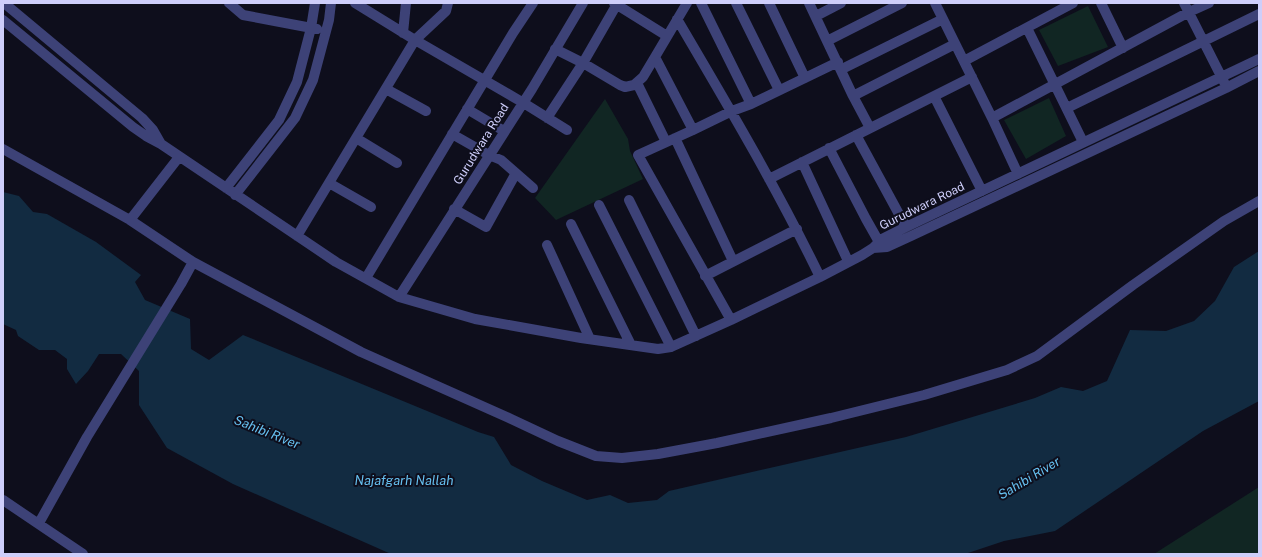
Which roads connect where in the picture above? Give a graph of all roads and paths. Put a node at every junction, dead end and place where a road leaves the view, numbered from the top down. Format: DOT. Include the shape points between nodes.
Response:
graph roads {
  1 [pos="4,3"];
  2 [pos="229,3"];
  3 [pos="315,3"];
  4 [pos="331,3"];
  5 [pos="355,3"];
  6 [pos="406,3"];
  7 [pos="448,3"];
  8 [pos="533,3"];
  9 [pos="583,3"];
  10 [pos="687,3"];
  11 [pos="701,3"];
  12 [pos="736,3"];
  13 [pos="769,3"];
  14 [pos="810,3"];
  15 [pos="841,3"];
  16 [pos="902,3"];
  17 [pos="935,3"];
  18 [pos="1073,3"];
  19 [pos="1101,3"];
  20 [pos="1209,3"];
  21 [pos="616,4"];
  22 [pos="1187,8"];
  23 [pos="1259,14"];
  24 [pos="816,16"];
  25 [pos="943,18"];
  26 [pos="677,19"];
  27 [pos="3,20"];
  28 [pos="311,28"];
  29 [pos="1027,28"];
  30 [pos="326,31"];
  31 [pos="403,32"];
  32 [pos="667,36"];
  33 [pos="416,40"];
  34 [pos="1204,40"];
  35 [pos="827,41"];
  36 [pos="955,44"];
  37 [pos="1123,48"];
  38 [pos="555,49"];
  39 [pos="655,57"];
  40 [pos="1259,59"];
  41 [pos="964,61"];
  42 [pos="583,63"];
  43 [pos="840,66"];
  44 [pos="1259,71"];
  45 [pos="972,77"];
  46 [pos="1221,77"];
  47 [pos="805,78"];
  48 [pos="484,81"];
  49 [pos="637,83"];
  50 [pos="1055,84"];
  51 [pos="1226,88"];
  52 [pos="386,89"];
  53 [pos="779,90"];
  54 [pos="853,96"];
  55 [pos="934,96"];
  56 [pos="522,102"];
  57 [pos="751,104"];
  58 [pos="1067,108"];
  59 [pos="468,109"];
  60 [pos="426,111"];
  61 [pos="732,111"];
  62 [pos="547,118"];
  63 [pos="992,118"];
  64 [pos="870,128"];
  65 [pos="567,130"];
  66 [pos="693,130"];
  67 [pos="504,131"];
  68 [pos="452,134"];
  69 [pos="856,135"];
  70 [pos="356,138"];
  71 [pos="670,140"];
  72 [pos="1083,142"];
  73 [pos="160,144"];
  74 [pos="829,148"];
  75 [pos="3,149"];
  76 [pos="489,155"];
  77 [pos="179,157"];
  78 [pos="802,162"];
  79 [pos="397,163"];
  80 [pos="516,173"];
  81 [pos="1018,174"];
  82 [pos="769,179"];
  83 [pos="329,183"];
  84 [pos="226,188"];
  85 [pos="533,188"];
  86 [pos="982,191"];
  87 [pos="235,195"];
  88 [pos="629,200"];
  89 [pos="1259,201"];
  90 [pos="599,205"];
  91 [pos="371,207"];
  92 [pos="454,209"];
  93 [pos="130,220"];
  94 [pos="571,224"];
  95 [pos="906,227"];
  96 [pos="797,229"];
  97 [pos="297,236"];
  98 [pos="546,245"];
  99 [pos="876,245"];
  100 [pos="733,261"];
  101 [pos="848,261"];
  102 [pos="193,262"];
  103 [pos="705,276"];
  104 [pos="820,277"];
  105 [pos="366,278"];
  106 [pos="399,297"];
  107 [pos="731,320"];
  108 [pos="696,336"];
  109 [pos="590,339"];
  110 [pos="631,345"];
  111 [pos="671,347"];
  112 [pos="3,500"];
  113 [pos="39,524"];
  114 [pos="83,554"];
  1 -- 73 [label="street" via="142,118 153,130"];
  2 -- 28 [label="street" via="243,15"];
  3 -- 28 [label="street"];
  4 -- 30 [label="street"];
  5 -- 31 [label="street"];
  6 -- 31 [label="street"];
  7 -- 33 [label="street" via="446,11"];
  8 -- 48 [label="street"];
  9 -- 38 [label="street, Gurudwara Road"];
  10 -- 26 [label="street"];
  11 -- 57 [label="street"];
  12 -- 53 [label="street"];
  13 -- 47 [label="street"];
  14 -- 24 [label="street"];
  15 -- 24 [label="street"];
  16 -- 35 [label="street"];
  17 -- 25 [label="street"];
  18 -- 29 [label="street"];
  19 -- 37 [label="street"];
  20 -- 22 [label="street"];
  21 -- 32 [label="street"];
  21 -- 42 [label="street"];
  22 -- 34 [label="street"];
  22 -- 37 [label="street"];
  23 -- 34 [label="street"];
  24 -- 35 [label="street"];
  25 -- 36 [label="street"];
  25 -- 43 [label="street"];
  26 -- 32 [label="street"];
  26 -- 61 [label="street"];
  27 -- 73 [label="street" via="133,127"];
  28 -- 30 [label="street"];
  28 -- 84 [label="street" via="296,82 279,120"];
  29 -- 41 [label="street"];
  29 -- 50 [label="street"];
  30 -- 87 [label="street" via="313,80 295,118"];
  31 -- 33 [label="street"];
  32 -- 39 [label="street"];
  33 -- 48 [label="street"];
  33 -- 52 [label="street"];
  34 -- 46 [label="street"];
  34 -- 58 [label="street"];
  35 -- 43 [label="street"];
  36 -- 41 [label="street"];
  36 -- 54 [label="street"];
  37 -- 50 [label="street"];
  38 -- 42 [label="street"];
  38 -- 56 [label="street, Gurudwara Road"];
  39 -- 49 [label="street"];
  39 -- 66 [label="street"];
  40 -- 46 [label="street, Gurudwara Road"];
  41 -- 45 [label="street"];
  42 -- 49 [label="street" via="625,87"];
  42 -- 62 [label="street"];
  43 -- 47 [label="street"];
  43 -- 54 [label="street"];
  44 -- 51 [label="street, Gurudwara Road"];
  45 -- 55 [label="street"];
  45 -- 63 [label="street"];
  46 -- 51 [label="street"];
  46 -- 72 [label="street, Gurudwara Road"];
  47 -- 53 [label="street"];
  48 -- 56 [label="street"];
  48 -- 59 [label="street"];
  49 -- 71 [label="street"];
  50 -- 58 [label="street"];
  50 -- 63 [label="street"];
  51 -- 99 [label="street, Gurudwara Road" via="887,247"];
  52 -- 60 [label="street"];
  52 -- 70 [label="street"];
  53 -- 57 [label="street"];
  54 -- 64 [label="street"];
  55 -- 64 [label="street"];
  55 -- 86 [label="street"];
  56 -- 62 [label="street"];
  56 -- 67 [label="street, Gurudwara Road"];
  57 -- 61 [label="street"];
  58 -- 72 [label="street"];
  59 -- 67 [label="street"];
  59 -- 68 [label="street"];
  61 -- 66 [label="street"];
  61 -- 82 [label="street"];
  62 -- 65 [label="street"];
  63 -- 81 [label="street"];
  64 -- 69 [label="street"];
  66 -- 71 [label="street"];
  67 -- 76 [label="street, Gurudwara Road"];
  68 -- 76 [label="street"];
  68 -- 105 [label="street"];
  69 -- 74 [label="street"];
  69 -- 95 [label="street"];
  70 -- 79 [label="street"];
  70 -- 83 [label="street"];
  71 -- 100 [label="street"];
  71 -- 103 [label="street" via="638,155"];
  72 -- 81 [label="street, Gurudwara Road"];
  73 -- 77 [label="street"];
  74 -- 78 [label="street"];
  74 -- 99 [label="street" via="866,219"];
  75 -- 93 [label="street"];
  76 -- 80 [label="street" via="501,160"];
  76 -- 92 [label="street, Gurudwara Road"];
  77 -- 84 [label="street"];
  77 -- 93 [label="street"];
  78 -- 82 [label="street"];
  78 -- 101 [label="street"];
  80 -- 85 [label="street"];
  80 -- 92 [label="street" via="486,227"];
  81 -- 86 [label="street, Gurudwara Road"];
  82 -- 96 [label="street"];
  83 -- 91 [label="street"];
  83 -- 97 [label="street"];
  84 -- 87 [label="street"];
  86 -- 95 [label="street, Gurudwara Road"];
  87 -- 97 [label="street"];
  88 -- 108 [label="street"];
  89 -- 102 [label="street" via="1224,221 1037,356 1007,370 924,395 831,418 717,443 622,458 596,456 564,444 361,352"];
  90 -- 111 [label="street"];
  92 -- 106 [label="street, Gurudwara Road"];
  93 -- 102 [label="street"];
  94 -- 110 [label="street"];
  95 -- 99 [label="street, Gurudwara Road" via="882,239"];
  96 -- 100 [label="street"];
  96 -- 104 [label="street"];
  97 -- 105 [label="street"];
  98 -- 109 [label="street"];
  99 -- 101 [label="street"];
  100 -- 103 [label="street"];
  101 -- 104 [label="street"];
  102 -- 113 [label="street" via="87,437"];
  103 -- 107 [label="street"];
  104 -- 107 [label="street"];
  105 -- 106 [label="street"];
  106 -- 109 [label="street" via="475,319"];
  107 -- 108 [label="street"];
  108 -- 111 [label="street"];
  109 -- 110 [label="street"];
  110 -- 111 [label="street" via="658,349"];
  112 -- 113 [label="street"];
  113 -- 114 [label="street"];
}
